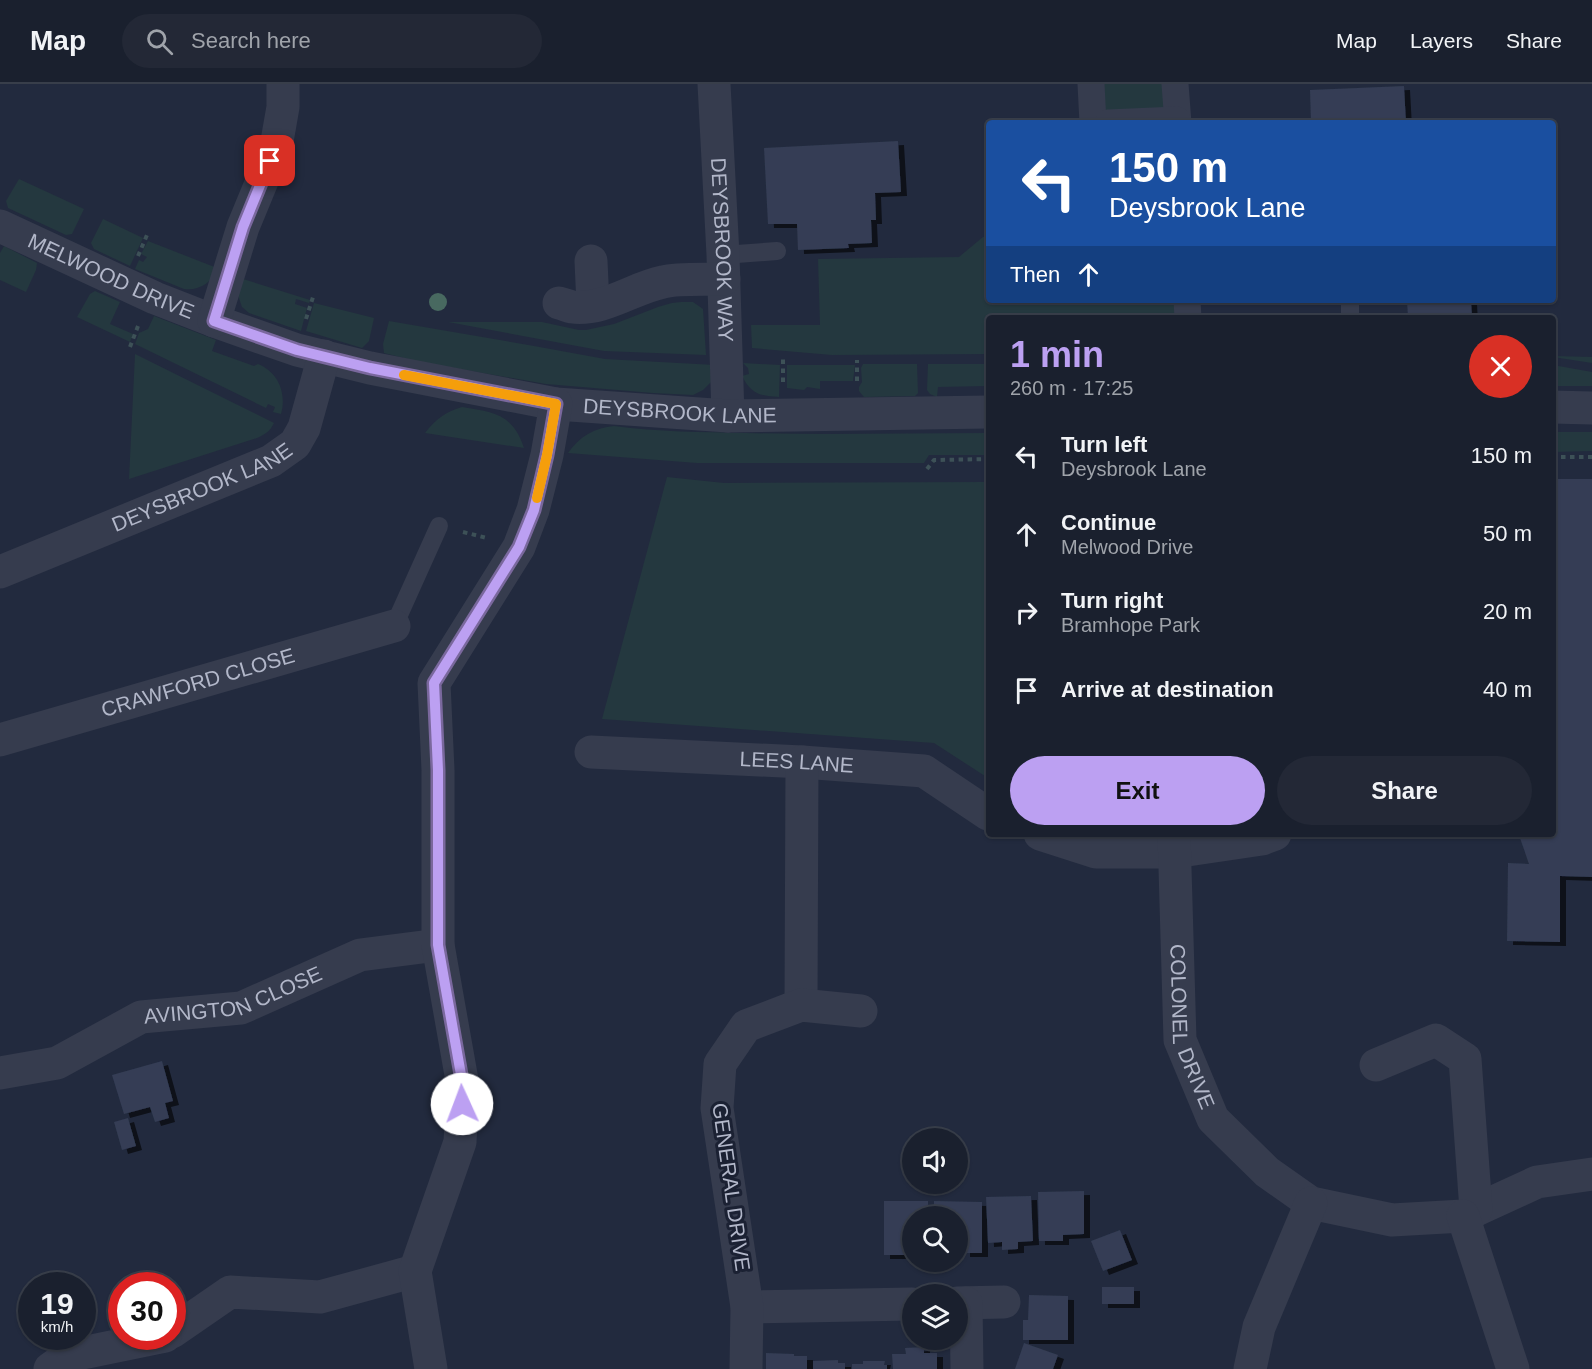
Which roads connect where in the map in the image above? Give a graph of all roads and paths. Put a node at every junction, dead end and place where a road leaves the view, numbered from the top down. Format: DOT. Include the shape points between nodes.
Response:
graph roads {
  1 [pos="283,84"];
  2 [pos="714,84"];
  3 [pos="1091,84"];
  4 [pos="1175,84"];
  5 [pos="1094,120"];
  6 [pos="1177,120"];
  7 [pos="0,225"];
  8 [pos="777,250"];
  9 [pos="591,261"];
  10 [pos="724,267"];
  11 [pos="559,303"];
  12 [pos="593,305"];
  13 [pos="214,321"];
  14 [pos="324,356"];
  15 [pos="556,404"];
  16 [pos="1556,407"];
  17 [pos="1592,408"];
  18 [pos="986,412"];
  19 [pos="728,416"];
  20 [pos="1556,457"];
  21 [pos="1592,457"];
  22 [pos="986,459"];
  23 [pos="927,469"];
  24 [pos="439,526"];
  25 [pos="519,547"];
  26 [pos="0,572"];
  27 [pos="394,626"];
  28 [pos="0,740"];
  29 [pos="591,752"];
  30 [pos="802,762"];
  31 [pos="986,813"];
  32 [pos="1050,837"];
  33 [pos="1267,837"];
  34 [pos="1174,843"];
  35 [pos="438,945"];
  36 [pos="801,1005"];
  37 [pos="861,1011"];
  38 [pos="1376,1065"];
  39 [pos="0,1073"];
  40 [pos="1592,1174"];
  41 [pos="1311,1203"];
  42 [pos="1469,1213"];
  43 [pos="415,1271"];
  44 [pos="1004,1302"];
  45 [pos="968,1303"];
  46 [pos="902,1304"];
  47 [pos="747,1307"];
  48 [pos="186,1322"];
  49 [pos="108,1348"];
  50 [pos="965,1350"];
  51 [pos="50,1369"];
  52 [pos="431,1369"];
  53 [pos="746,1369"];
  54 [pos="967,1369"];
  55 [pos="1250,1369"];
  56 [pos="1513,1369"];
  1 -- 13 [label="street" via="276,147 243,227"];
  2 -- 10 [label="street, DEYSBROOK WAY"];
  3 -- 5 [label="street"];
  4 -- 6 [label="street"];
  7 -- 13 [label="street, MELWOOD DRIVE" via="124,284"];
  8 -- 10 [label="lane"];
  9 -- 12 [label="street"];
  10 -- 12 [label="street"];
  10 -- 19 [label="street, DEYSBROOK WAY"];
  11 -- 12 [label="street" via="573,307"];
  13 -- 14 [label="street, MELWOOD DRIVE"];
  14 -- 15 [label="street, DEYSBROOK LANE"];
  14 -- 26 [label="street, DEYSBROOK LANE" via="296,444 271,461"];
  15 -- 19 [label="street, DEYSBROOK LANE"];
  15 -- 25 [label="street" via="534,510"];
  16 -- 17 [label="street"];
  18 -- 19 [label="street, DEYSBROOK LANE"];
  20 -- 21 [label="path"];
  22 -- 23 [label="path" via="934,460"];
  24 -- 25 [label="path"];
  24 -- 27 [label="lane"];
  25 -- 35 [label="street" via="434,683"];
  27 -- 28 [label="street, CRAWFORD CLOSE"];
  29 -- 30 [label="street, LEES LANE"];
  30 -- 31 [label="street, LEES LANE" via="924,771"];
  30 -- 36 [label="street"];
  32 -- 34 [label="street" via="1096,852"];
  33 -- 34 [label="street"];
  34 -- 41 [label="street, COLONEL DRIVE" via="1180,1040 1213,1119 1267,1172"];
  35 -- 39 [label="street, AVINGTON CLOSE" via="360,955 241,1008 141,1017 57,1063"];
  35 -- 43 [label="street" via="463,1086 460,1142"];
  36 -- 37 [label="street, GENERAL DRIVE"];
  36 -- 47 [label="street, GENERAL DRIVE" via="746,1026 720,1064 717,1107"];
  38 -- 42 [label="street" via="1436,1040 1466,1059"];
  40 -- 42 [label="street, COLONEL DRIVE" via="1537,1182"];
  41 -- 42 [label="street, COLONEL DRIVE" via="1392,1221"];
  41 -- 55 [label="street" via="1259,1328"];
  42 -- 56 [label="street"];
  43 -- 48 [label="street" via="320,1297 230,1292"];
  43 -- 52 [label="street"];
  44 -- 45 [label="street"];
  46 -- 47 [label="street"];
  47 -- 53 [label="street, GENERAL DRIVE"];
  49 -- 51 [label="street" via="68,1356"];
  50 -- 54 [label="street"];
}
